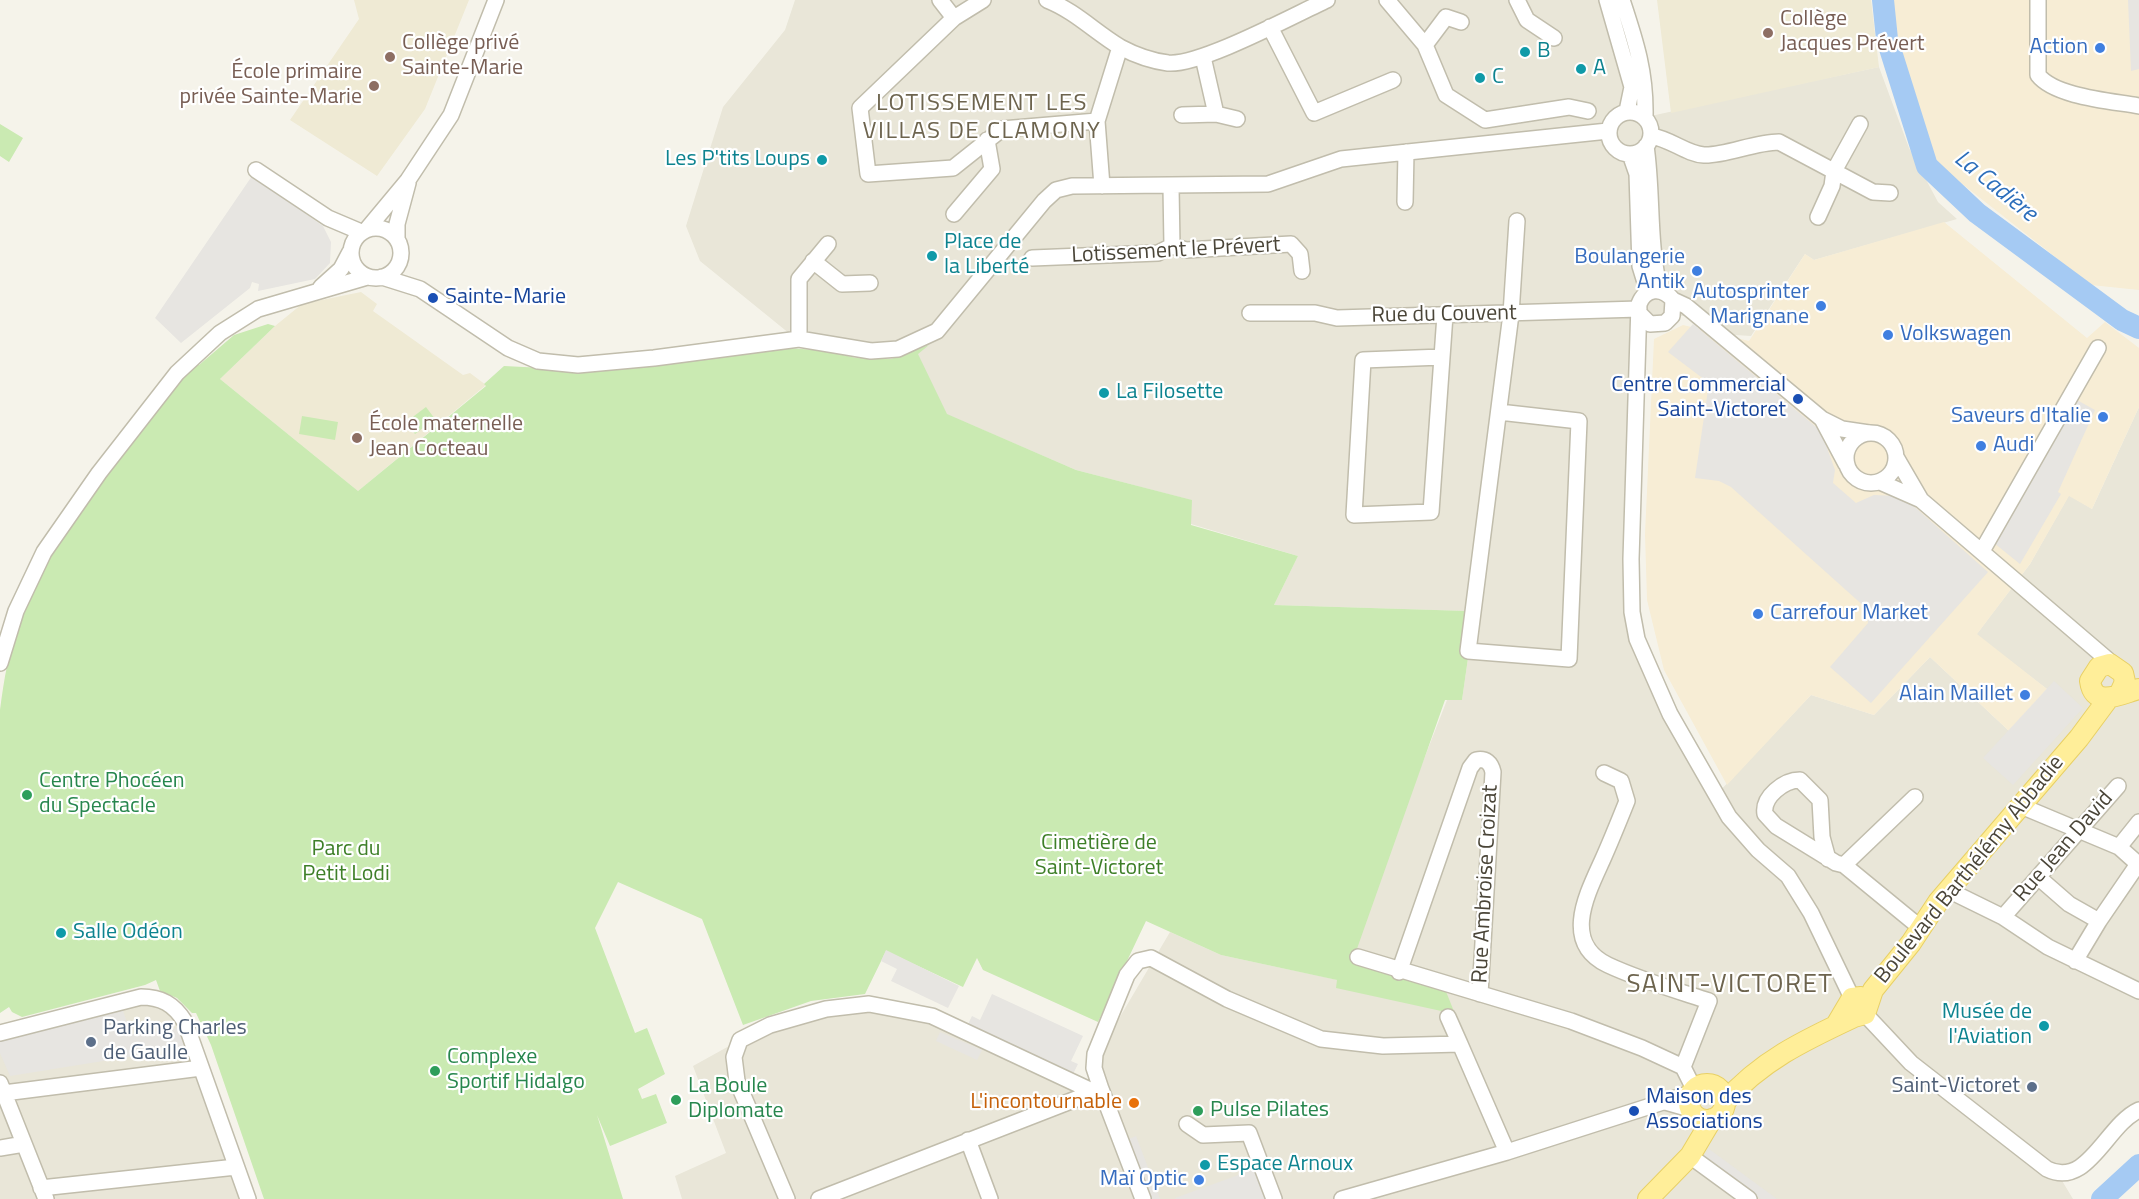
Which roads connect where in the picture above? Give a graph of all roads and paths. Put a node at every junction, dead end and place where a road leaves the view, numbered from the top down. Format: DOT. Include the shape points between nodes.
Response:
graph roads {
  1 [pos="496,0"];
  2 [pos="940,0"];
  3 [pos="983,0"];
  4 [pos="1047,0"];
  5 [pos="1327,0"];
  6 [pos="1387,0"];
  7 [pos="1517,0"];
  8 [pos="1607,0"];
  9 [pos="1622,0"];
  10 [pos="2038,0"];
  11 [pos="954,18"];
  12 [pos="1461,22"];
  13 [pos="1270,27"];
  14 [pos="1554,38"];
  15 [pos="1425,45"];
  16 [pos="1120,47"];
  17 [pos="1203,57"];
  18 [pos="1393,80"];
  19 [pos="2139,106"];
  20 [pos="1588,111"];
  21 [pos="1627,111"];
  22 [pos="1216,114"];
  23 [pos="1182,115"];
  24 [pos="1645,117"];
  25 [pos="1237,119"];
  26 [pos="1097,121"];
  27 [pos="1860,124"];
  28 [pos="1608,131"];
  29 [pos="987,140"];
  30 [pos="1649,141"];
  31 [pos="1406,152"];
  32 [pos="1630,154"];
  33 [pos="256,170"];
  34 [pos="1834,171"];
  35 [pos="408,180"];
  36 [pos="1102,186"];
  37 [pos="1171,187"];
  38 [pos="1890,193"];
  39 [pos="1405,202"];
  40 [pos="954,213"];
  41 [pos="1818,217"];
  42 [pos="328,218"];
  43 [pos="1517,221"];
  44 [pos="365,230"];
  45 [pos="397,238"];
  46 [pos="828,244"];
  47 [pos="1172,246"];
  48 [pos="351,248"];
  49 [pos="1032,258"];
  50 [pos="813,261"];
  51 [pos="399,262"];
  52 [pos="1302,271"];
  53 [pos="374,277"];
  54 [pos="870,283"];
  55 [pos="420,289"];
  56 [pos="310,293"];
  57 [pos="1663,299"];
  58 [pos="1639,312"];
  59 [pos="1250,313"];
  60 [pos="1511,314"];
  61 [pos="1445,315"];
  62 [pos="1655,325"];
  63 [pos="799,339"];
  64 [pos="1639,342"];
  65 [pos="2098,348"];
  66 [pos="1442,357"];
  67 [pos="1500,412"];
  68 [pos="1822,419"];
  69 [pos="1869,433"];
  70 [pos="1896,457"];
  71 [pos="1846,464"];
  72 [pos="1880,482"];
  73 [pos="1921,500"];
  74 [pos="1982,551"];
  75 [pos="2095,661"];
  76 [pos="0,663"];
  77 [pos="2120,686"];
  78 [pos="1604,773"];
  79 [pos="2118,786"];
  80 [pos="1915,797"];
  81 [pos="2022,806"];
  82 [pos="2139,822"];
  83 [pos="2080,830"];
  84 [pos="2119,847"];
  85 [pos="1828,858"];
  86 [pos="1844,866"];
  87 [pos="2038,877"];
  88 [pos="1948,890"];
  89 [pos="2003,917"];
  90 [pos="2099,921"];
  91 [pos="1922,929"];
  92 [pos="1358,957"];
  93 [pos="2075,961"];
  94 [pos="1399,972"];
  95 [pos="2139,991"];
  96 [pos="1480,994"];
  97 [pos="1857,1007"];
  98 [pos="1448,1017"];
  99 [pos="0,1033"];
  100 [pos="1460,1044"];
  101 [pos="1683,1067"];
  102 [pos="201,1068"];
  103 [pos="1751,1074"];
  104 [pos="1713,1085"];
  105 [pos="2,1088"];
  106 [pos="1098,1090"];
  107 [pos="1724,1103"];
  108 [pos="1697,1105"];
  109 [pos="2139,1110"];
  110 [pos="1187,1124"];
  111 [pos="968,1140"];
  112 [pos="24,1144"];
  113 [pos="0,1148"];
  114 [pos="1693,1149"];
  115 [pos="1507,1152"];
  116 [pos="236,1167"];
  117 [pos="43,1194"];
  118 [pos="248,1199"];
  119 [pos="787,1199"];
  120 [pos="819,1199"];
  121 [pos="990,1199"];
  122 [pos="1143,1199"];
  123 [pos="1274,1199"];
  124 [pos="1342,1199"];
  125 [pos="1648,1199"];
  126 [pos="1749,1199"];
  1 -- 35 [label="street" via="456,105"];
  2 -- 11 [label="street"];
  3 -- 11 [label="street"];
  4 -- 16 [label="street" via="1065,7"];
  5 -- 13 [label="street"];
  6 -- 15 [label="street"];
  7 -- 14 [label="street" via="1527,20"];
  8 -- 21 [label="street" via="1632,87"];
  9 -- 24 [label="street" via="1640,53 1646,85"];
  10 -- 19 [label="street" via="2038,75 2045,84"];
  11 -- 29 [label="street" via="861,108 868,174 953,168"];
  12 -- 15 [label="street" via="1446,17"];
  13 -- 17 [label="street"];
  13 -- 18 [label="street" via="1314,113"];
  15 -- 20 [label="street" via="1446,95 1485,120 1569,106"];
  16 -- 17 [label="street" via="1141,57 1170,63"];
  16 -- 26 [label="street"];
  17 -- 22 [label="street"];
  21 -- 24 [label="street"];
  21 -- 28 [label="street" via="1614,118"];
  22 -- 23 [label="street"];
  22 -- 25 [label="street"];
  24 -- 30 [label="street" via="1651,129"];
  26 -- 29 [label="street" via="1002,129"];
  26 -- 36 [label="street"];
  27 -- 34 [label="street"];
  28 -- 31 [label="street"];
  28 -- 32 [label="street" via="1617,150"];
  29 -- 40 [label="street" via="992,169"];
  30 -- 32 [label="street"];
  30 -- 34 [label="street" via="1666,138 1680,148 1704,155 1779,142"];
  30 -- 57 [label="street" via="1653,260"];
  31 -- 37 [label="street" via="1341,159 1268,184"];
  31 -- 39 [label="street"];
  32 -- 57 [label="street" via="1637,174 1641,266"];
  33 -- 42 [label="street"];
  34 -- 38 [label="street" via="1874,192"];
  34 -- 41 [label="street" via="1832,186"];
  35 -- 44 [label="street"];
  35 -- 45 [label="street"];
  36 -- 37 [label="street"];
  36 -- 63 [label="street" via="1056,190 937,330 898,349 871,351"];
  37 -- 47 [label="street"];
  42 -- 44 [label="street"];
  42 -- 48 [label="street"];
  43 -- 60 [label="street"];
  44 -- 45 [label="street" via="384,228"];
  44 -- 48 [label="street"];
  45 -- 51 [label="street"];
  46 -- 50 [label="street"];
  47 -- 49 [label="street, Lotissement le Prévert" via="1158,253"];
  47 -- 52 [label="street, Lotissement le Prévert" via="1186,250 1292,244 1300,254"];
  48 -- 53 [label="street" via="355,267"];
  48 -- 56 [label="street" via="331,280"];
  50 -- 54 [label="street" via="842,284"];
  50 -- 63 [label="street" via="799,279"];
  51 -- 53 [label="street" via="395,269"];
  51 -- 55 [label="street"];
  53 -- 55 [label="street"];
  53 -- 56 [label="street"];
  55 -- 63 [label="street" via="508,348 538,361 578,364 654,358"];
  56 -- 76 [label="street" via="278,301 241,318 173,378 44,552 16,611"];
  57 -- 58 [label="street" via="1641,299"];
  57 -- 62 [label="street" via="1665,323"];
  57 -- 68 [label="street" via="1702,319"];
  58 -- 60 [label="street, Rue du Couvent"];
  58 -- 62 [label="street" via="1646,322"];
  58 -- 64 [label="street"];
  59 -- 61 [label="street, Rue du Couvent" via="1315,313 1337,318"];
  60 -- 61 [label="street, Rue du Couvent"];
  60 -- 67 [label="street"];
  61 -- 66 [label="street"];
  62 -- 64 [label="street"];
  64 -- 97 [label="street" via="1631,559 1637,639 1670,714 1729,817 1788,876 1811,913"];
  65 -- 74 [label="street"];
  66 -- 66 [label="street" via="1431,512 1354,514 1363,360"];
  67 -- 67 [label="street" via="1467,651 1569,659 1579,421"];
  68 -- 69 [label="street" via="1842,429"];
  68 -- 71 [label="street"];
  69 -- 70 [label="street" via="1891,442"];
  69 -- 71 [label="street" via="1850,443"];
  70 -- 72 [label="street" via="1892,472"];
  70 -- 73 [label="street"];
  71 -- 72 [label="street" via="1857,480"];
  72 -- 73 [label="street"];
  73 -- 74 [label="street"];
  74 -- 75 [label="street" via="2091,644"];
  75 -- 77 [label="street"];
  75 -- 77 [label="main road, Boulevard Barthélémy Abbadie" via="2090,681"];
  77 -- 81 [label="main road, Boulevard Barthélémy Abbadie"];
  78 -- 101 [label="street" via="1621,781 1627,801 1585,898 1580,924 1583,943 1607,965 1708,1001"];
  79 -- 83 [label="street, Rue Jean David"];
  80 -- 86 [label="street"];
  81 -- 83 [label="street"];
  81 -- 88 [label="main road, Boulevard Barthélémy Abbadie"];
  82 -- 84 [label="street"];
  83 -- 84 [label="street"];
  83 -- 87 [label="street, Rue Jean David"];
  84 -- 90 [label="street" via="2138,864"];
  85 -- 85 [label="street" via="1776,826 1764,814 1775,792 1791,780 1800,780 1820,800 1822,837"];
  85 -- 86 [label="street"];
  86 -- 91 [label="street"];
  87 -- 89 [label="street, Rue Jean David"];
  87 -- 90 [label="street" via="2069,904"];
  88 -- 89 [label="street, Rue Jean David"];
  88 -- 91 [label="main road, Boulevard Barthélémy Abbadie"];
  89 -- 93 [label="street"];
  90 -- 93 [label="street"];
  91 -- 97 [label="main road, Boulevard Barthélémy Abbadie"];
  92 -- 94 [label="street"];
  93 -- 95 [label="street"];
  94 -- 96 [label="street"];
  94 -- 96 [label="street, Rue Ambroise Croizat" via="1470,768 1476,760 1485,760 1493,772"];
  96 -- 101 [label="street" via="1571,1021"];
  97 -- 103 [label="main road, Boulevard Barthélémy Abbadie"];
  97 -- 109 [label="street" via="1911,1063 2058,1174 2082,1168 2116,1126"];
  98 -- 100 [label="street"];
  99 -- 102 [label="street" via="141,997 155,998 180,1014"];
  100 -- 106 [label="street" via="1383,1046 1321,1039 1227,999 1158,961 1144,958 1127,975 1095,1054"];
  100 -- 115 [label="street"];
  101 -- 108 [label="street"];
  102 -- 105 [label="street"];
  102 -- 116 [label="street"];
  103 -- 104 [label="main road, Boulevard Barthélémy Abbadie"];
  103 -- 107 [label="main road, Boulevard Barthélémy Abbadie"];
  104 -- 107 [label="main road" via="1722,1092"];
  104 -- 108 [label="main road, Boulevard Barthélémy Abbadie" via="1703,1084"];
  105 -- 112 [label="street"];
  106 -- 111 [label="street"];
  106 -- 119 [label="street" via="932,1016 869,1004 826,1009 770,1025 740,1040 734,1057 737,1081"];
  106 -- 122 [label="street"];
  107 -- 108 [label="main road, Boulevard Barthélémy Abbadie" via="1721,1113"];
  108 -- 114 [label="main road"];
  108 -- 115 [label="street" via="1662,1101"];
  110 -- 123 [label="street" via="1203,1135 1248,1133"];
  111 -- 120 [label="street"];
  111 -- 121 [label="street"];
  112 -- 113 [label="street"];
  112 -- 117 [label="street"];
  114 -- 125 [label="main road"];
  114 -- 126 [label="street"];
  115 -- 124 [label="street"];
  116 -- 117 [label="street"];
  116 -- 118 [label="street"];
}
